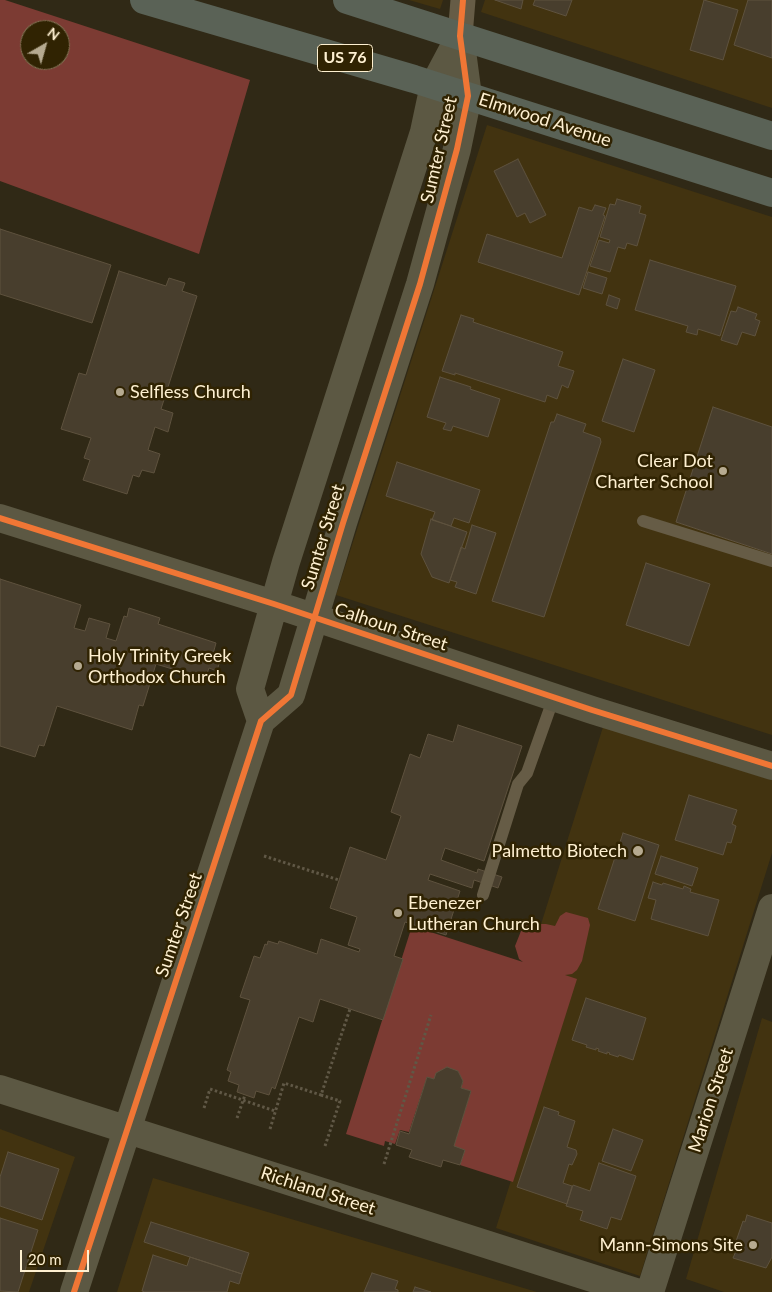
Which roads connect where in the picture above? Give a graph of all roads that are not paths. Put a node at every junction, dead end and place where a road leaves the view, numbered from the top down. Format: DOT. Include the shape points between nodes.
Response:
graph roads {
  1 [pos="144,0"];
  2 [pos="348,0"];
  3 [pos="463,0"];
  4 [pos="460,36"];
  5 [pos="434,85"];
  6 [pos="468,96"];
  7 [pos="772,136"];
  8 [pos="772,193"];
  9 [pos="0,518"];
  10 [pos="643,521"];
  11 [pos="772,561"];
  12 [pos="274,604"];
  13 [pos="315,618"];
  14 [pos="554,697"];
  15 [pos="261,721"];
  16 [pos="772,766"];
  17 [pos="483,895"];
  18 [pos="772,908"];
  19 [pos="0,1089"];
  20 [pos="126,1130"];
  21 [pos="74,1292"];
  22 [pos="636,1292"];
  23 [pos="650,1292"];
  1 -- 5 [label="highway, Elmwood Avenue / US 76"];
  2 -- 4 [label="highway"];
  3 -- 4 [label="street, Sumter Street"];
  4 -- 5 [label="street, Sumter Street"];
  4 -- 6 [label="street, Sumter Street"];
  4 -- 7 [label="highway"];
  5 -- 6 [label="highway, Elmwood Avenue / US 76"];
  5 -- 12 [label="street, Sumter Street" via="424,132"];
  6 -- 8 [label="highway, Elmwood Avenue / US 76"];
  6 -- 13 [label="street, Sumter Street" via="420,284"];
  9 -- 12 [label="street, Calhoun Street"];
  10 -- 11 [label="lane"];
  12 -- 13 [label="street, Calhoun Street"];
  12 -- 15 [label="street, Sumter Street" via="250,689"];
  13 -- 14 [label="street, Calhoun Street"];
  13 -- 15 [label="street, Sumter Street" via="291,695"];
  14 -- 16 [label="street, Calhoun Street"];
  14 -- 17 [label="lane" via="527,773 518,784"];
  15 -- 20 [label="street, Sumter Street"];
  18 -- 23 [label="street, Marion Street"];
  19 -- 20 [label="street, Richland Street"];
  20 -- 21 [label="street, Sumter Street"];
  20 -- 22 [label="street, Richland Street"];
}
